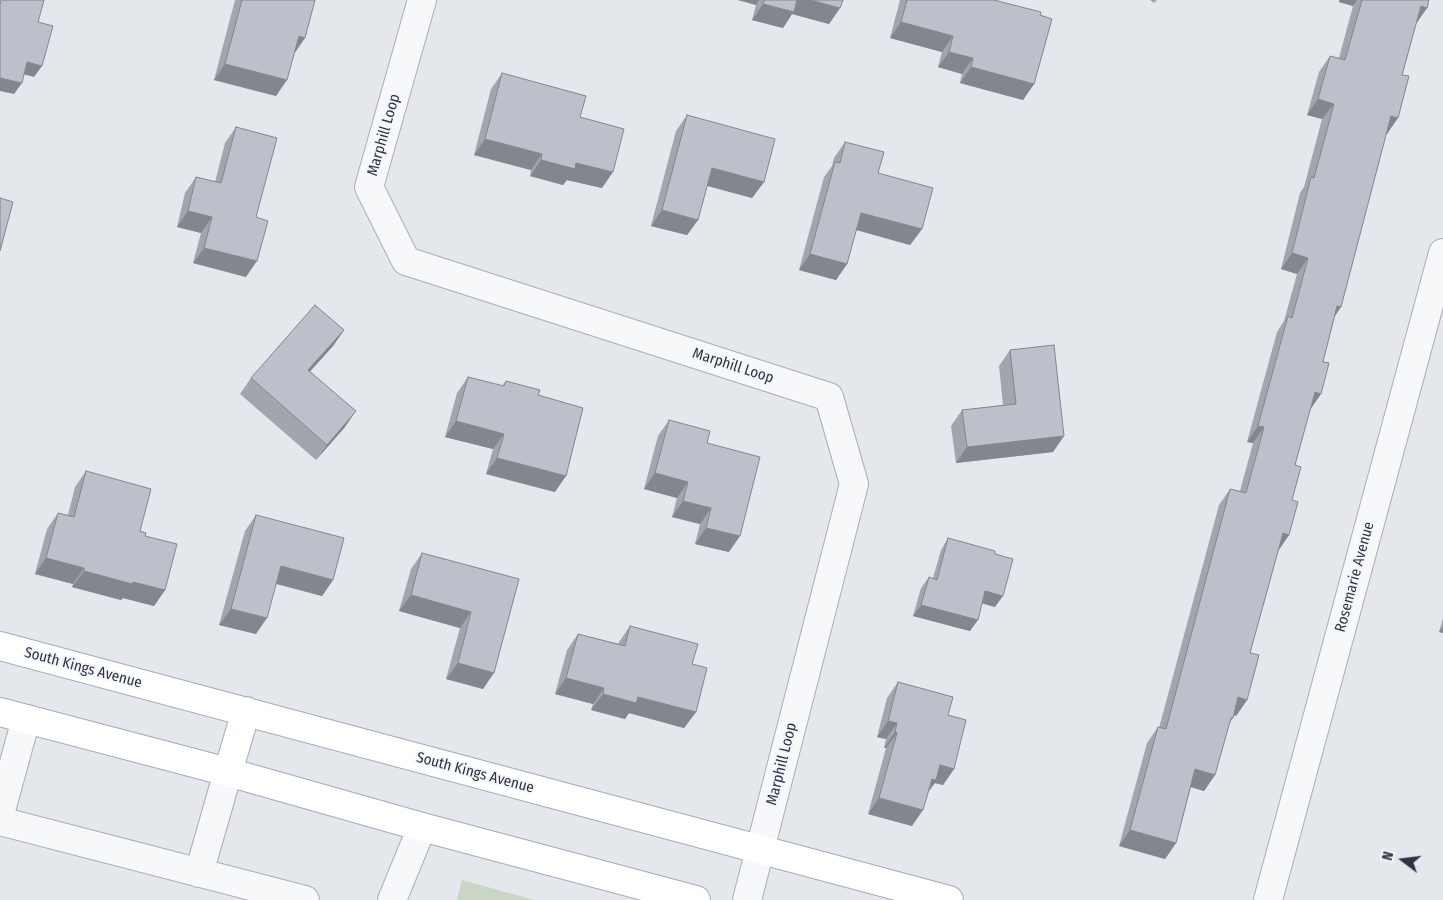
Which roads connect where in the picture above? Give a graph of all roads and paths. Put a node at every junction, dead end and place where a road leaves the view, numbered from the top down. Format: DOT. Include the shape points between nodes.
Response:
graph roads {
  1 [pos="422,0"];
  2 [pos="1443,253"];
  3 [pos="0,646"];
  4 [pos="246,711"];
  5 [pos="0,712"];
  6 [pos="26,719"];
  7 [pos="228,772"];
  8 [pos="0,814"];
  9 [pos="0,822"];
  10 [pos="422,827"];
  11 [pos="760,850"];
  12 [pos="198,873"];
  13 [pos="305,900"];
  14 [pos="392,900"];
  15 [pos="696,900"];
  16 [pos="747,900"];
  17 [pos="949,900"];
  18 [pos="1268,900"];
  1 -- 11 [label="street, Marphill Loop" via="369,187 406,260 829,397 854,484"];
  2 -- 18 [label="street, Rosemarie Avenue"];
  3 -- 4 [label="main road, South Kings Avenue"];
  4 -- 7 [label="main road"];
  4 -- 11 [label="main road, South Kings Avenue"];
  5 -- 6 [label="main road"];
  6 -- 7 [label="main road"];
  6 -- 8 [label="street"];
  7 -- 10 [label="main road"];
  7 -- 12 [label="street"];
  9 -- 12 [label="street"];
  10 -- 14 [label="street"];
  10 -- 15 [label="main road"];
  11 -- 16 [label="street, Marphill Loop"];
  11 -- 17 [label="main road, South Kings Avenue"];
  12 -- 13 [label="street"];
}
